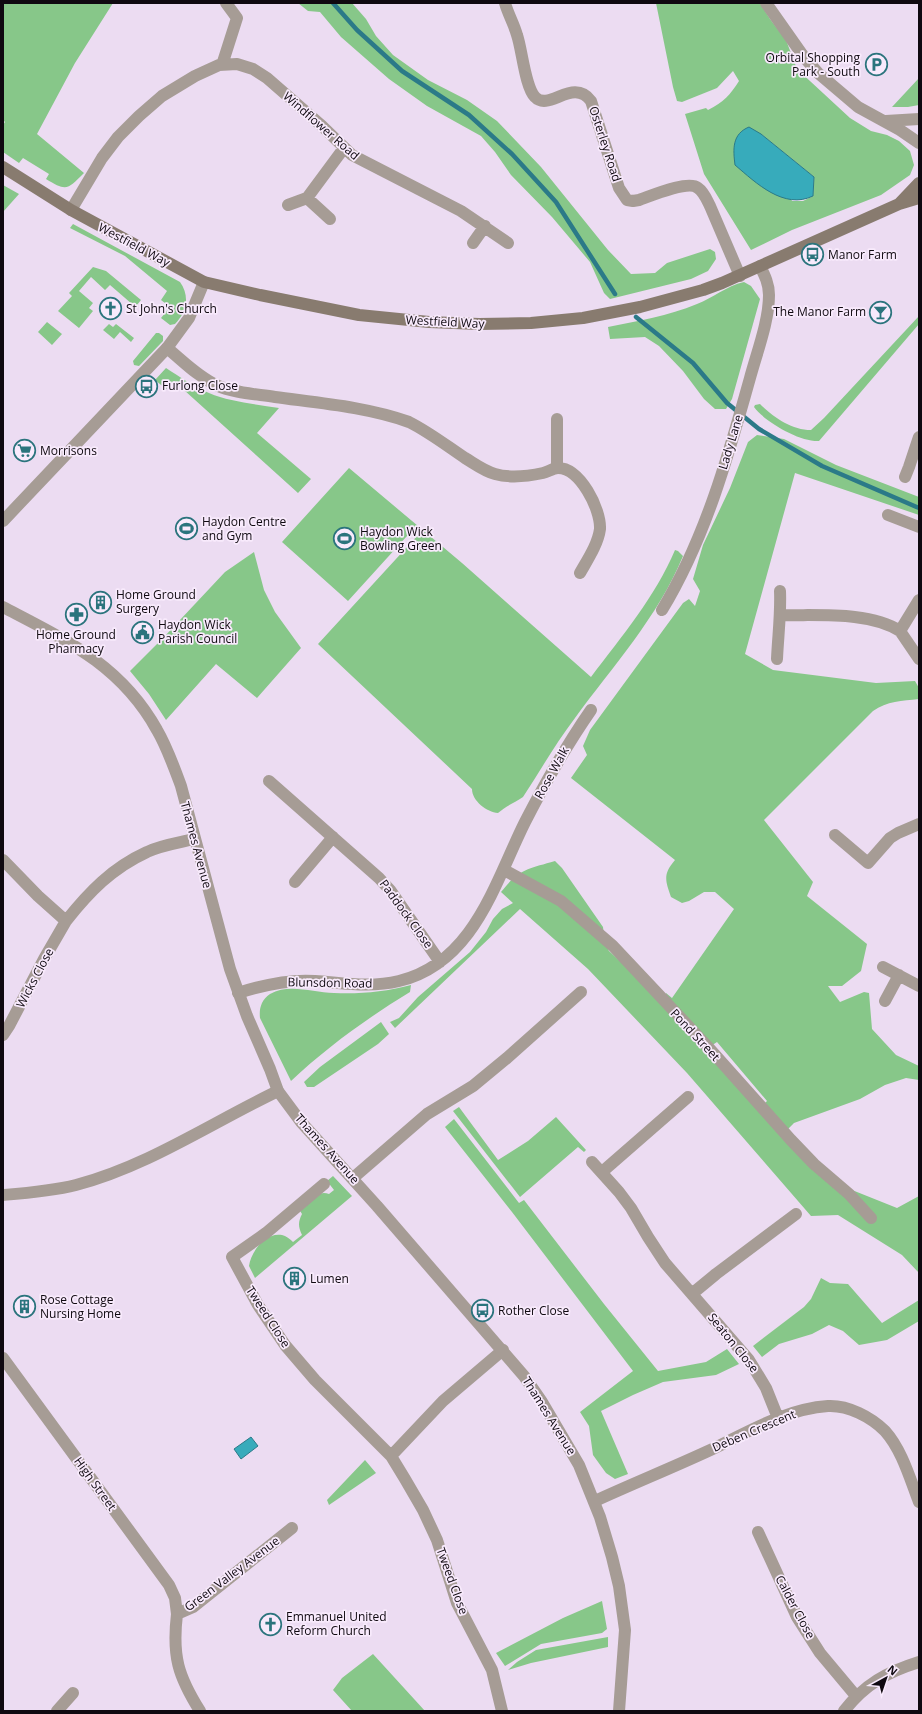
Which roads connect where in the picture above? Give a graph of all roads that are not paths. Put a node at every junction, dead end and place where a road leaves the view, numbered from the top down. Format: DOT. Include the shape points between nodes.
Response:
graph roads {
  1 [pos="226,3"];
  2 [pos="505,3"];
  3 [pos="766,3"];
  4 [pos="222,65"];
  5 [pos="919,118"];
  6 [pos="886,121"];
  7 [pos="919,143"];
  8 [pos="344,148"];
  9 [pos="3,167"];
  10 [pos="919,183"];
  11 [pos="307,198"];
  12 [pos="919,198"];
  13 [pos="899,204"];
  14 [pos="288,205"];
  15 [pos="71,210"];
  16 [pos="330,219"];
  17 [pos="485,226"];
  18 [pos="473,243"];
  19 [pos="508,243"];
  20 [pos="760,266"];
  21 [pos="740,276"];
  22 [pos="204,282"];
  23 [pos="167,348"];
  24 [pos="557,419"];
  25 [pos="919,437"];
  26 [pos="557,468"];
  27 [pos="911,472"];
  28 [pos="888,515"];
  29 [pos="3,521"];
  30 [pos="919,528"];
  31 [pos="580,573"];
  32 [pos="780,591"];
  33 [pos="919,600"];
  34 [pos="3,607"];
  35 [pos="662,610"];
  36 [pos="781,615"];
  37 [pos="900,631"];
  38 [pos="777,658"];
  39 [pos="919,659"];
  40 [pos="591,710"];
  41 [pos="269,781"];
  42 [pos="919,824"];
  43 [pos="835,835"];
  44 [pos="333,837"];
  45 [pos="517,839"];
  46 [pos="194,840"];
  47 [pos="3,860"];
  48 [pos="504,870"];
  49 [pos="295,882"];
  50 [pos="66,921"];
  51 [pos="440,962"];
  52 [pos="883,967"];
  53 [pos="899,976"];
  54 [pos="919,986"];
  55 [pos="581,992"];
  56 [pos="238,993"];
  57 [pos="885,1002"];
  58 [pos="3,1035"];
  59 [pos="278,1091"];
  60 [pos="688,1097"];
  61 [pos="592,1162"];
  62 [pos="602,1172"];
  63 [pos="353,1178"];
  64 [pos="324,1184"];
  65 [pos="3,1195"];
  66 [pos="796,1214"];
  67 [pos="871,1218"];
  68 [pos="693,1293"];
  69 [pos="503,1350"];
  70 [pos="3,1358"];
  71 [pos="778,1418"];
  72 [pos="391,1456"];
  73 [pos="595,1500"];
  74 [pos="919,1502"];
  75 [pos="292,1528"];
  76 [pos="758,1532"];
  77 [pos="177,1614"];
  78 [pos="919,1662"];
  79 [pos="73,1693"];
  80 [pos="856,1696"];
  81 [pos="57,1711"];
  82 [pos="200,1711"];
  83 [pos="502,1711"];
  84 [pos="619,1711"];
  85 [pos="844,1711"];
  1 -- 4 [label="street" via="237,18"];
  2 -- 21 [label="street, Osterley Road" via="518,35 533,96 546,101 571,92 586,95 591,101 619,188 627,200 638,200 688,185 698,187 710,206"];
  3 -- 6 [label="street" via="818,73 858,107"];
  4 -- 8 [label="street, Windflower Road" via="246,66 261,74"];
  4 -- 15 [label="street, Windflower Road" via="209,68 177,86 129,126 102,158"];
  5 -- 6 [label="street"];
  6 -- 7 [label="street"];
  8 -- 11 [label="street"];
  8 -- 17 [label="street, Windflower Road" via="362,161"];
  9 -- 15 [label="main road, Westfield Way"];
  10 -- 13 [label="main road, Westfield Way"];
  11 -- 14 [label="street"];
  11 -- 16 [label="street"];
  12 -- 13 [label="main road, Westfield Way"];
  13 -- 20 [label="main road, Westfield Way"];
  15 -- 22 [label="main road, Westfield Way"];
  17 -- 18 [label="street"];
  17 -- 19 [label="street, Windflower Road"];
  20 -- 21 [label="main road, Westfield Way"];
  20 -- 35 [label="street, Lady Lane" via="769,286 762,336 718,482 694,546"];
  21 -- 22 [label="main road, Westfield Way" via="703,290 640,308 583,318 501,324 430,322 339,311"];
  22 -- 23 [label="street" via="189,318"];
  23 -- 26 [label="street" via="198,374 221,387 346,407 409,422 481,468 495,474 521,476"];
  23 -- 29 [label="street"];
  24 -- 26 [label="street"];
  25 -- 27 [label="street"];
  26 -- 31 [label="street" via="565,470 580,481 599,517 597,540"];
  28 -- 30 [label="street"];
  32 -- 36 [label="street"];
  33 -- 37 [label="street"];
  34 -- 46 [label="street, Thames Avenue" via="90,655 111,671 138,700 158,731 170,758 181,786"];
  36 -- 37 [label="street" via="861,618 884,623"];
  36 -- 38 [label="street"];
  37 -- 39 [label="street"];
  40 -- 45 [label="street, Rose Walk" via="556,764"];
  41 -- 44 [label="street, Paddock Close"];
  42 -- 43 [label="street" via="890,838 868,863"];
  44 -- 49 [label="street"];
  44 -- 51 [label="street, Paddock Close" via="387,886"];
  45 -- 48 [label="street, Blunsdon Road"];
  46 -- 50 [label="street, Wicks Close" via="147,851 128,862 92,890"];
  46 -- 56 [label="street, Thames Avenue"];
  47 -- 50 [label="street"];
  48 -- 51 [label="street, Blunsdon Road" via="475,924 465,938"];
  48 -- 67 [label="street, Pond Street" via="562,900 613,946 791,1140"];
  50 -- 58 [label="street, Wicks Close"];
  51 -- 56 [label="street, Blunsdon Road" via="420,974 384,984 292,981 264,985"];
  52 -- 53 [label="street"];
  53 -- 54 [label="street"];
  53 -- 57 [label="street"];
  55 -- 63 [label="street" via="473,1086 427,1114"];
  56 -- 59 [label="street, Thames Avenue"];
  59 -- 63 [label="street, Thames Avenue" via="301,1122"];
  59 -- 65 [label="street" via="202,1131 107,1175 67,1187"];
  60 -- 62 [label="street"];
  61 -- 62 [label="street, Seaton Close"];
  62 -- 68 [label="street, Seaton Close" via="631,1208 661,1257"];
  63 -- 69 [label="street, Thames Avenue"];
  64 -- 72 [label="street, Tweed Close" via="266,1233 232,1257 258,1305 286,1345 315,1380"];
  66 -- 68 [label="street"];
  68 -- 71 [label="street, Seaton Close" via="750,1360 766,1388"];
  69 -- 72 [label="street" via="443,1400"];
  69 -- 73 [label="street, Thames Avenue" via="534,1389 561,1431"];
  70 -- 77 [label="street, High Street" via="169,1585 175,1598"];
  71 -- 73 [label="street, Deben Crescent"];
  71 -- 74 [label="street, Deben Crescent" via="829,1406 847,1409 870,1420 885,1432 897,1448"];
  72 -- 83 [label="street, Tweed Close" via="423,1510 437,1540 457,1603 492,1670"];
  73 -- 84 [label="street, Thames Avenue" via="619,1586 625,1630"];
  75 -- 77 [label="street, Green Valley Avenue" via="193,1607"];
  76 -- 80 [label="street, Calder Close" via="797,1617 820,1652"];
  77 -- 82 [label="street, Green Valley Avenue" via="176,1659 186,1687"];
  78 -- 80 [label="street" via="882,1676"];
  79 -- 81 [label="street"];
  80 -- 85 [label="street"];
}
